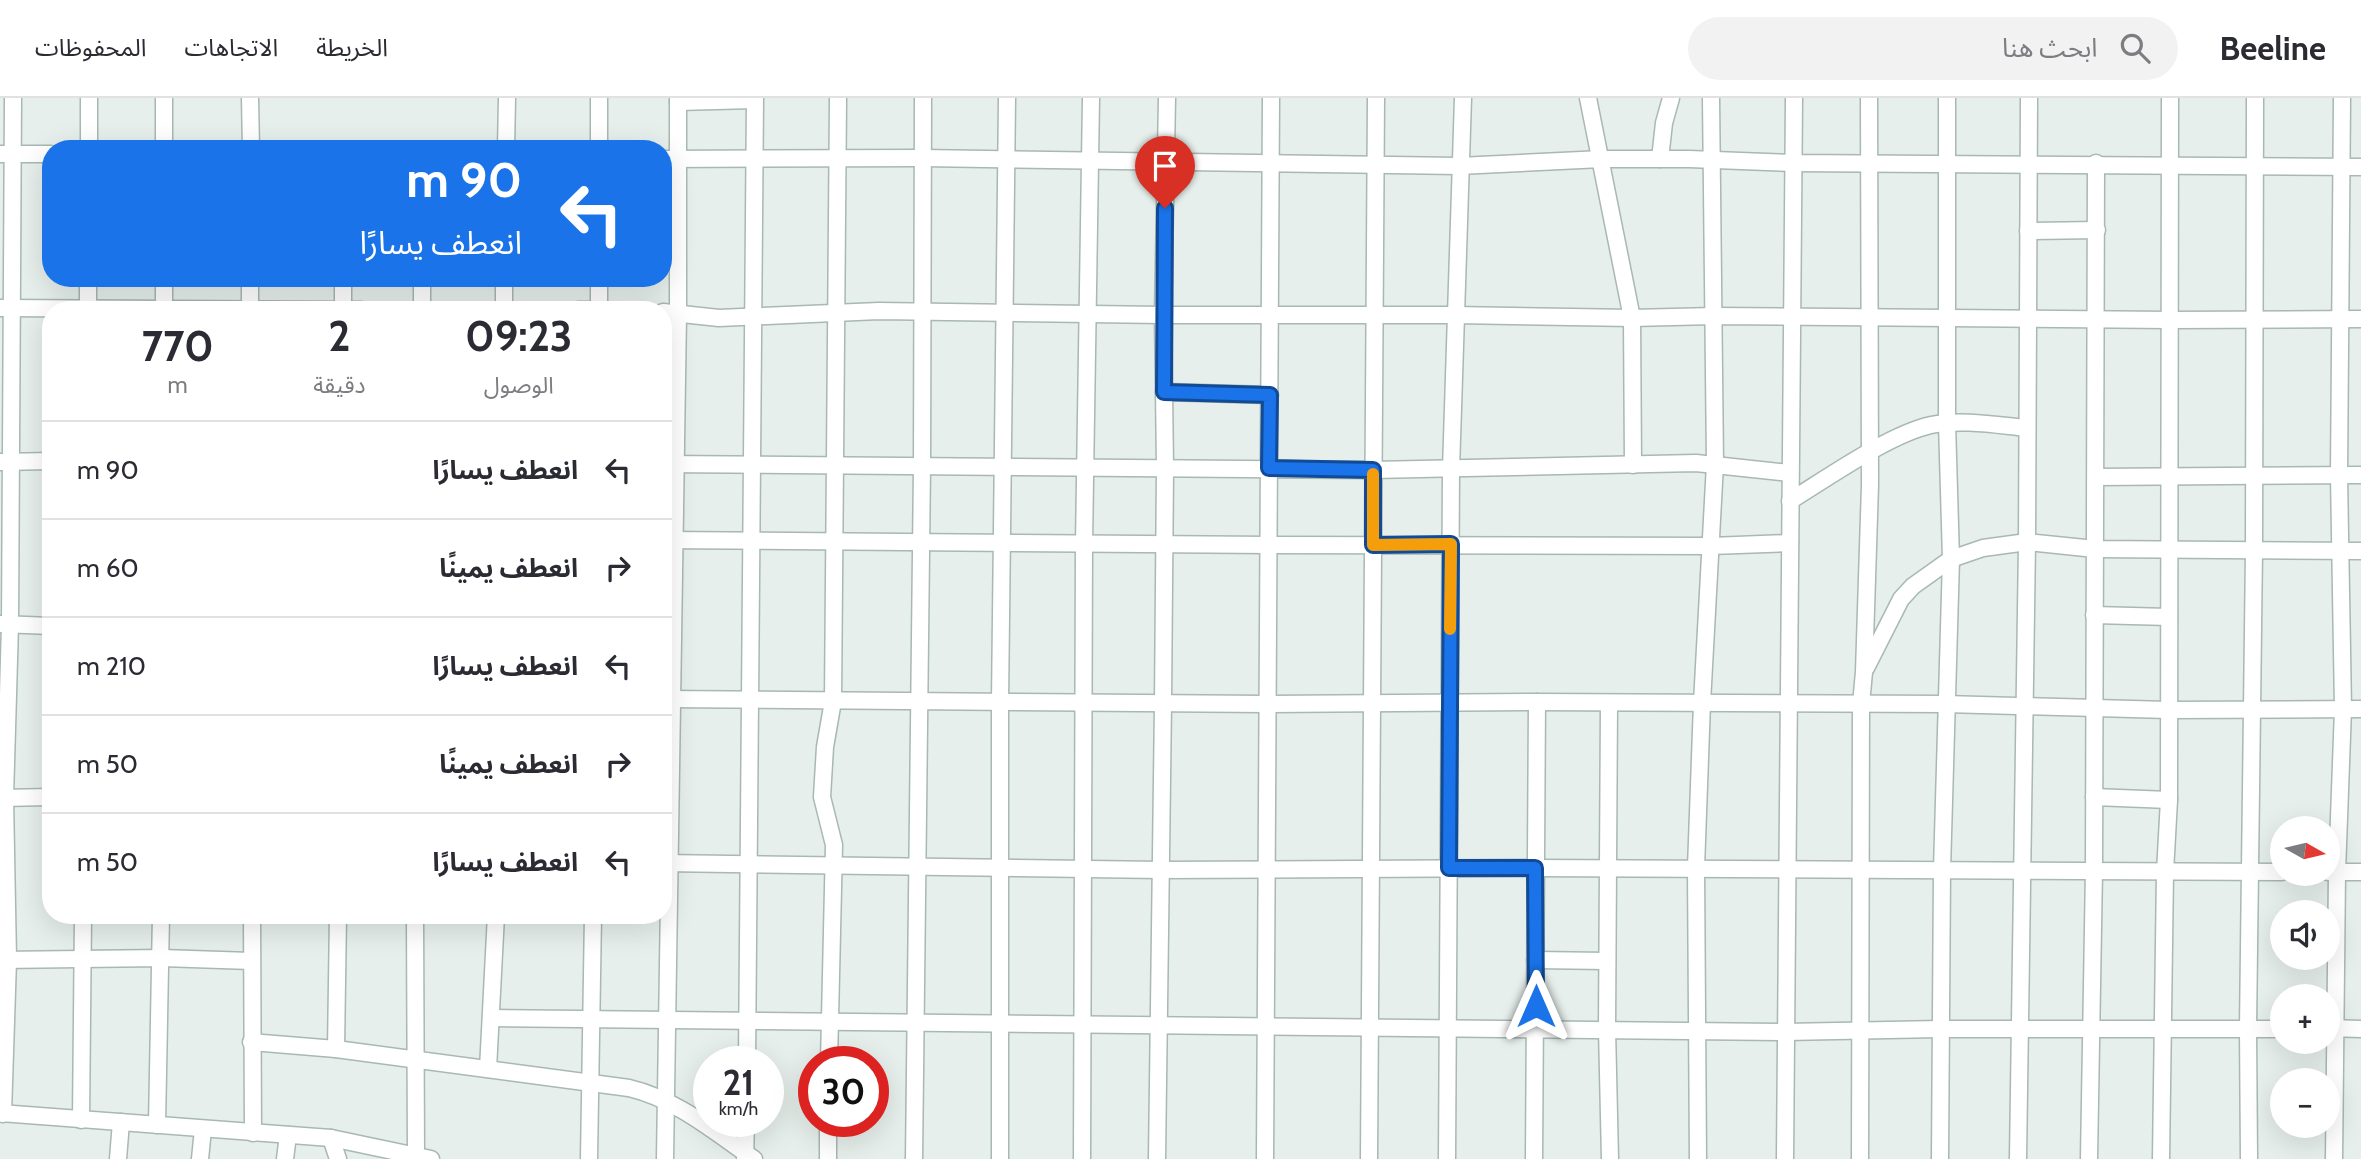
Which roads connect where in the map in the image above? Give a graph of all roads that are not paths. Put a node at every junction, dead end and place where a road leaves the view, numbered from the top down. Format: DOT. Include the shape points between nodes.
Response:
graph roads {
  1 [pos="13,98"];
  2 [pos="89,98"];
  3 [pos="164,98"];
  4 [pos="250,98"];
  5 [pos="507,98"];
  6 [pos="599,98"];
  7 [pos="838,98"];
  8 [pos="923,98"];
  9 [pos="1007,98"];
  10 [pos="1091,98"];
  11 [pos="1167,98"];
  12 [pos="1271,98"];
  13 [pos="1376,98"];
  14 [pos="1463,98"];
  15 [pos="1588,98"];
  16 [pos="1671,98"];
  17 [pos="1711,98"];
  18 [pos="1794,98"];
  19 [pos="1869,98"];
  20 [pos="1947,98"];
  21 [pos="2029,98"];
  22 [pos="2171,98"];
  23 [pos="2255,98"];
  24 [pos="2342,98"];
  25 [pos="754,99"];
  26 [pos="678,100"];
  27 [pos="89,140"];
  28 [pos="164,140"];
  29 [pos="251,140"];
  30 [pos="506,140"];
  31 [pos="600,140"];
  32 [pos="672,144"];
  33 [pos="6,154"];
  34 [pos="42,155"];
  35 [pos="838,158"];
  36 [pos="922,158"];
  37 [pos="672,159"];
  38 [pos="1006,159"];
  39 [pos="1602,159"];
  40 [pos="1660,159"];
  41 [pos="1710,159"];
  42 [pos="754,160"];
  43 [pos="1089,161"];
  44 [pos="1166,162"];
  45 [pos="1375,163"];
  46 [pos="1794,163"];
  47 [pos="1869,163"];
  48 [pos="2029,163"];
  49 [pos="2096,163"];
  50 [pos="1271,164"];
  51 [pos="1948,164"];
  52 [pos="2171,165"];
  53 [pos="2256,165"];
  54 [pos="1459,166"];
  55 [pos="2340,166"];
  56 [pos="2361,167"];
  57 [pos="2097,230"];
  58 [pos="2028,231"];
  59 [pos="5,308"];
  60 [pos="42,308"];
  61 [pos="923,311"];
  62 [pos="836,312"];
  63 [pos="672,313"];
  64 [pos="1004,313"];
  65 [pos="1086,314"];
  66 [pos="1455,314"];
  67 [pos="1163,315"];
  68 [pos="1269,315"];
  69 [pos="1374,315"];
  70 [pos="1714,316"];
  71 [pos="751,317"];
  72 [pos="1792,317"];
  73 [pos="1632,318"];
  74 [pos="1868,318"];
  75 [pos="1947,318"];
  76 [pos="2028,318"];
  77 [pos="2097,319"];
  78 [pos="2341,319"];
  79 [pos="2361,319"];
  80 [pos="2170,320"];
  81 [pos="2255,320"];
  82 [pos="1164,392"];
  83 [pos="1270,395"];
  84 [pos="1947,423"];
  85 [pos="2027,428"];
  86 [pos="1870,454"];
  87 [pos="42,461"];
  88 [pos="6,462"];
  89 [pos="672,464"];
  90 [pos="1715,464"];
  91 [pos="1633,465"];
  92 [pos="750,466"];
  93 [pos="922,466"];
  94 [pos="836,467"];
  95 [pos="1004,467"];
  96 [pos="1085,468"];
  97 [pos="1165,468"];
  98 [pos="1269,468"];
  99 [pos="1373,470"];
  100 [pos="1451,470"];
  101 [pos="1790,472"];
  102 [pos="2253,475"];
  103 [pos="2339,475"];
  104 [pos="2361,475"];
  105 [pos="2168,476"];
  106 [pos="2096,477"];
  107 [pos="1790,501"];
  108 [pos="672,540"];
  109 [pos="920,540"];
  110 [pos="750,541"];
  111 [pos="834,541"];
  112 [pos="1003,542"];
  113 [pos="2027,542"];
  114 [pos="1084,543"];
  115 [pos="1790,543"];
  116 [pos="1164,544"];
  117 [pos="1451,544"];
  118 [pos="1269,545"];
  119 [pos="1373,545"];
  120 [pos="1711,546"];
  121 [pos="2095,549"];
  122 [pos="2169,550"];
  123 [pos="2254,550"];
  124 [pos="2340,551"];
  125 [pos="2361,551"];
  126 [pos="1951,559"];
  127 [pos="2094,615"];
  128 [pos="2169,617"];
  129 [pos="5,624"];
  130 [pos="42,626"];
  131 [pos="1864,672"];
  132 [pos="672,699"];
  133 [pos="751,701"];
  134 [pos="833,701"];
  135 [pos="920,701"];
  136 [pos="1537,702"];
  137 [pos="1000,703"];
  138 [pos="1084,703"];
  139 [pos="1163,703"];
  140 [pos="1449,703"];
  141 [pos="1609,703"];
  142 [pos="1702,703"];
  143 [pos="1266,704"];
  144 [pos="1371,704"];
  145 [pos="1790,704"];
  146 [pos="1861,704"];
  147 [pos="1945,704"];
  148 [pos="2025,705"];
  149 [pos="2094,706"];
  150 [pos="2251,709"];
  151 [pos="2343,709"];
  152 [pos="2361,709"];
  153 [pos="2168,710"];
  154 [pos="42,797"];
  155 [pos="2094,797"];
  156 [pos="3,798"];
  157 [pos="2169,800"];
  158 [pos="2336,816"];
  159 [pos="672,862"];
  160 [pos="750,863"];
  161 [pos="834,866"];
  162 [pos="919,866"];
  163 [pos="1000,867"];
  164 [pos="1082,867"];
  165 [pos="1449,868"];
  166 [pos="1535,868"];
  167 [pos="1607,868"];
  168 [pos="1696,868"];
  169 [pos="1266,869"];
  170 [pos="1371,869"];
  171 [pos="1788,869"];
  172 [pos="2021,869"];
  173 [pos="1161,870"];
  174 [pos="1860,870"];
  175 [pos="1942,870"];
  176 [pos="2094,870"];
  177 [pos="2251,871"];
  178 [pos="2165,872"];
  179 [pos="2270,872"];
  180 [pos="2340,872"];
  181 [pos="2361,872"];
  182 [pos="2332,886"];
  183 [pos="83,924"];
  184 [pos="162,924"];
  185 [pos="252,924"];
  186 [pos="338,924"];
  187 [pos="415,924"];
  188 [pos="496,924"];
  189 [pos="593,924"];
  190 [pos="667,924"];
  191 [pos="162,958"];
  192 [pos="83,959"];
  193 [pos="4,960"];
  194 [pos="1535,960"];
  195 [pos="251,961"];
  196 [pos="1607,961"];
  197 [pos="2332,984"];
  198 [pos="491,1018"];
  199 [pos="592,1021"];
  200 [pos="667,1022"];
  201 [pos="748,1022"];
  202 [pos="830,1023"];
  203 [pos="917,1024"];
  204 [pos="1001,1024"];
  205 [pos="1083,1024"];
  206 [pos="1159,1025"];
  207 [pos="1266,1026"];
  208 [pos="1368,1027"];
  209 [pos="1448,1028"];
  210 [pos="2340,1028"];
  211 [pos="1536,1029"];
  212 [pos="1606,1029"];
  213 [pos="1698,1029"];
  214 [pos="1940,1029"];
  215 [pos="2019,1029"];
  216 [pos="2248,1029"];
  217 [pos="2270,1029"];
  218 [pos="2361,1029"];
  219 [pos="1860,1030"];
  220 [pos="2091,1030"];
  221 [pos="2164,1030"];
  222 [pos="1785,1032"];
  223 [pos="251,1042"];
  224 [pos="747,1046"];
  225 [pos="829,1046"];
  226 [pos="336,1049"];
  227 [pos="2332,1054"];
  228 [pos="414,1060"];
  229 [pos="488,1069"];
  230 [pos="590,1081"];
  231 [pos="666,1101"];
  232 [pos="2,1114"];
  233 [pos="81,1120"];
  234 [pos="121,1122"];
  235 [pos="157,1125"];
  236 [pos="203,1129"];
  237 [pos="253,1133"];
  238 [pos="288,1135"];
  239 [pos="747,1137"];
  240 [pos="828,1137"];
  241 [pos="331,1138"];
  242 [pos="424,1157"];
  243 [pos="748,1157"];
  244 [pos="118,1159"];
  245 [pos="200,1159"];
  246 [pos="285,1159"];
  247 [pos="338,1159"];
  248 [pos="589,1159"];
  249 [pos="665,1159"];
  250 [pos="828,1159"];
  251 [pos="914,1159"];
  252 [pos="1000,1159"];
  253 [pos="1082,1159"];
  254 [pos="1157,1159"];
  255 [pos="1265,1159"];
  256 [pos="1369,1159"];
  257 [pos="1447,1159"];
  258 [pos="1534,1159"];
  259 [pos="1610,1159"];
  260 [pos="1698,1159"];
  261 [pos="1785,1159"];
  262 [pos="1860,1159"];
  263 [pos="1940,1159"];
  264 [pos="2018,1159"];
  265 [pos="2089,1159"];
  266 [pos="2161,1159"];
  267 [pos="2249,1159"];
  268 [pos="2334,1159"];
  1 -- 33 [label="street"];
  2 -- 27 [label="street"];
  3 -- 28 [label="street"];
  4 -- 29 [label="street"];
  5 -- 30 [label="street"];
  6 -- 31 [label="street"];
  7 -- 35 [label="street"];
  8 -- 36 [label="street"];
  9 -- 38 [label="street"];
  10 -- 43 [label="street"];
  11 -- 44 [label="street"];
  12 -- 50 [label="street"];
  13 -- 45 [label="street"];
  14 -- 54 [label="street"];
  15 -- 39 [label="street"];
  16 -- 40 [label="street"];
  17 -- 41 [label="street"];
  18 -- 46 [label="street"];
  19 -- 47 [label="street"];
  20 -- 51 [label="street"];
  21 -- 48 [label="street"];
  22 -- 52 [label="street"];
  23 -- 53 [label="street"];
  24 -- 55 [label="street"];
  25 -- 26 [label="street"];
  25 -- 42 [label="street"];
  26 -- 32 [label="street"];
  33 -- 34 [label="street"];
  33 -- 59 [label="street"];
  35 -- 36 [label="street"];
  35 -- 42 [label="street"];
  35 -- 62 [label="street"];
  36 -- 38 [label="street"];
  36 -- 61 [label="street"];
  37 -- 42 [label="street"];
  38 -- 43 [label="street"];
  38 -- 64 [label="street"];
  39 -- 40 [label="street"];
  39 -- 54 [label="street"];
  39 -- 73 [label="street"];
  40 -- 41 [label="street"];
  41 -- 46 [label="street"];
  41 -- 70 [label="street"];
  42 -- 71 [label="street"];
  43 -- 44 [label="street"];
  43 -- 65 [label="street"];
  44 -- 50 [label="street"];
  44 -- 67 [label="street"];
  45 -- 50 [label="street"];
  45 -- 54 [label="street"];
  45 -- 69 [label="street"];
  46 -- 47 [label="street"];
  46 -- 72 [label="street"];
  47 -- 51 [label="street"];
  47 -- 74 [label="street"];
  48 -- 49 [label="street"];
  48 -- 51 [label="street"];
  48 -- 58 [label="street"];
  49 -- 52 [label="street"];
  49 -- 57 [label="street"];
  50 -- 68 [label="street"];
  51 -- 75 [label="street"];
  52 -- 53 [label="street"];
  52 -- 80 [label="street"];
  53 -- 55 [label="street"];
  53 -- 81 [label="street"];
  54 -- 66 [label="street"];
  55 -- 56 [label="street"];
  55 -- 78 [label="street"];
  57 -- 58 [label="street"];
  57 -- 77 [label="street"];
  58 -- 76 [label="street"];
  59 -- 60 [label="street"];
  59 -- 88 [label="street"];
  61 -- 62 [label="street"];
  61 -- 64 [label="street"];
  61 -- 93 [label="street"];
  62 -- 71 [label="street"];
  62 -- 94 [label="street"];
  63 -- 71 [label="street"];
  64 -- 65 [label="street"];
  64 -- 95 [label="street"];
  65 -- 67 [label="street"];
  65 -- 96 [label="street"];
  66 -- 69 [label="street"];
  66 -- 73 [label="street"];
  66 -- 100 [label="street"];
  67 -- 68 [label="street"];
  67 -- 82 [label="street"];
  68 -- 69 [label="street"];
  68 -- 83 [label="street"];
  69 -- 99 [label="street"];
  70 -- 72 [label="street"];
  70 -- 73 [label="street"];
  70 -- 90 [label="street"];
  71 -- 92 [label="street"];
  72 -- 74 [label="street"];
  72 -- 101 [label="street"];
  73 -- 91 [label="street"];
  74 -- 75 [label="street"];
  74 -- 86 [label="street"];
  75 -- 76 [label="street"];
  75 -- 84 [label="street"];
  76 -- 77 [label="street"];
  76 -- 85 [label="street"];
  77 -- 80 [label="street"];
  77 -- 106 [label="street"];
  78 -- 79 [label="street"];
  78 -- 81 [label="street"];
  78 -- 103 [label="street"];
  80 -- 81 [label="street"];
  80 -- 105 [label="street"];
  81 -- 102 [label="street"];
  82 -- 83 [label="street"];
  82 -- 97 [label="street"];
  83 -- 98 [label="street"];
  84 -- 85 [label="street"];
  84 -- 86 [label="street" via="1916,430"];
  84 -- 126 [label="street"];
  85 -- 113 [label="street"];
  86 -- 107 [label="street"];
  86 -- 131 [label="street"];
  87 -- 88 [label="street"];
  88 -- 129 [label="street"];
  89 -- 92 [label="street"];
  90 -- 91 [label="street"];
  90 -- 101 [label="street"];
  90 -- 120 [label="street"];
  91 -- 100 [label="street"];
  92 -- 94 [label="street"];
  92 -- 110 [label="street"];
  93 -- 94 [label="street"];
  93 -- 95 [label="street"];
  93 -- 109 [label="street"];
  94 -- 111 [label="street"];
  95 -- 96 [label="street"];
  95 -- 112 [label="street"];
  96 -- 97 [label="street"];
  96 -- 114 [label="street"];
  97 -- 98 [label="street"];
  97 -- 116 [label="street"];
  98 -- 99 [label="street"];
  98 -- 118 [label="street"];
  99 -- 100 [label="street"];
  99 -- 119 [label="street"];
  100 -- 117 [label="street"];
  101 -- 107 [label="street"];
  102 -- 103 [label="street"];
  102 -- 105 [label="street"];
  102 -- 123 [label="street"];
  103 -- 104 [label="street"];
  103 -- 124 [label="street"];
  105 -- 106 [label="street"];
  105 -- 122 [label="street"];
  106 -- 121 [label="street"];
  107 -- 115 [label="street"];
  108 -- 110 [label="street"];
  109 -- 111 [label="street"];
  109 -- 112 [label="street"];
  109 -- 135 [label="street"];
  110 -- 111 [label="street"];
  110 -- 133 [label="street"];
  111 -- 134 [label="street"];
  112 -- 114 [label="street"];
  112 -- 137 [label="street"];
  113 -- 121 [label="street"];
  113 -- 126 [label="street" via="1983,548"];
  113 -- 148 [label="street"];
  114 -- 116 [label="street"];
  114 -- 138 [label="street"];
  115 -- 120 [label="street"];
  115 -- 145 [label="street"];
  116 -- 118 [label="street"];
  116 -- 139 [label="street"];
  117 -- 119 [label="street"];
  117 -- 120 [label="street"];
  117 -- 140 [label="street"];
  118 -- 119 [label="street"];
  118 -- 143 [label="street"];
  119 -- 144 [label="street"];
  120 -- 142 [label="street"];
  121 -- 122 [label="street"];
  121 -- 127 [label="street"];
  122 -- 123 [label="street"];
  122 -- 128 [label="street"];
  123 -- 124 [label="street"];
  123 -- 150 [label="street"];
  124 -- 125 [label="street"];
  124 -- 151 [label="street"];
  126 -- 131 [label="street" via="1925,575 1901,600"];
  126 -- 147 [label="street"];
  127 -- 128 [label="street"];
  127 -- 149 [label="street"];
  128 -- 153 [label="street"];
  129 -- 130 [label="street"];
  129 -- 156 [label="street"];
  131 -- 146 [label="street"];
  132 -- 133 [label="street"];
  133 -- 134 [label="street"];
  133 -- 160 [label="street"];
  134 -- 135 [label="street"];
  134 -- 161 [label="street" via="822,797 833,833"];
  135 -- 137 [label="street"];
  135 -- 162 [label="street"];
  136 -- 140 [label="street"];
  136 -- 141 [label="street"];
  136 -- 166 [label="street"];
  137 -- 138 [label="street"];
  137 -- 163 [label="street"];
  138 -- 139 [label="street"];
  138 -- 164 [label="street"];
  139 -- 143 [label="street"];
  139 -- 173 [label="street"];
  140 -- 144 [label="street"];
  140 -- 165 [label="street"];
  141 -- 142 [label="street"];
  141 -- 167 [label="street"];
  142 -- 145 [label="street"];
  142 -- 168 [label="street"];
  143 -- 144 [label="street"];
  143 -- 169 [label="street"];
  144 -- 170 [label="street"];
  145 -- 146 [label="street"];
  145 -- 171 [label="street"];
  146 -- 147 [label="street"];
  146 -- 174 [label="street"];
  147 -- 148 [label="street"];
  147 -- 175 [label="street"];
  148 -- 149 [label="street"];
  148 -- 172 [label="street"];
  149 -- 153 [label="street"];
  149 -- 155 [label="street"];
  150 -- 151 [label="street"];
  150 -- 153 [label="street"];
  150 -- 177 [label="street"];
  151 -- 152 [label="street"];
  151 -- 158 [label="street"];
  153 -- 157 [label="street"];
  154 -- 156 [label="street"];
  155 -- 157 [label="street"];
  155 -- 176 [label="street"];
  156 -- 193 [label="street"];
  157 -- 178 [label="street"];
  159 -- 160 [label="street"];
  160 -- 161 [label="street"];
  160 -- 201 [label="street"];
  161 -- 162 [label="street"];
  161 -- 202 [label="street"];
  162 -- 163 [label="street"];
  162 -- 203 [label="street"];
  163 -- 164 [label="street"];
  163 -- 204 [label="street"];
  164 -- 173 [label="street"];
  164 -- 205 [label="street"];
  165 -- 166 [label="street"];
  165 -- 170 [label="street"];
  165 -- 209 [label="street"];
  166 -- 167 [label="street"];
  166 -- 194 [label="street"];
  167 -- 168 [label="street"];
  167 -- 196 [label="street"];
  168 -- 171 [label="street"];
  168 -- 213 [label="street"];
  169 -- 170 [label="street"];
  169 -- 173 [label="street"];
  169 -- 207 [label="street"];
  170 -- 208 [label="street"];
  171 -- 174 [label="street"];
  171 -- 222 [label="street"];
  172 -- 175 [label="street"];
  172 -- 176 [label="street"];
  172 -- 215 [label="street"];
  173 -- 206 [label="street"];
  174 -- 175 [label="street"];
  174 -- 219 [label="street"];
  175 -- 214 [label="street"];
  176 -- 178 [label="street"];
  176 -- 220 [label="street"];
  177 -- 178 [label="street"];
  177 -- 179 [label="street"];
  177 -- 216 [label="street"];
  178 -- 221 [label="street"];
  180 -- 181 [label="street"];
  182 -- 197 [label="street"];
  183 -- 192 [label="street"];
  184 -- 191 [label="street"];
  185 -- 195 [label="street"];
  186 -- 226 [label="street"];
  187 -- 228 [label="street"];
  188 -- 198 [label="street"];
  189 -- 199 [label="street"];
  190 -- 200 [label="street"];
  191 -- 192 [label="street"];
  191 -- 195 [label="street"];
  191 -- 235 [label="street"];
  192 -- 193 [label="street"];
  192 -- 233 [label="street"];
  193 -- 232 [label="street"];
  194 -- 196 [label="street"];
  194 -- 211 [label="street"];
  195 -- 223 [label="street"];
  196 -- 212 [label="street"];
  198 -- 199 [label="street"];
  198 -- 229 [label="street"];
  199 -- 200 [label="street"];
  199 -- 230 [label="street"];
  200 -- 201 [label="street"];
  200 -- 231 [label="street"];
  201 -- 202 [label="street"];
  201 -- 224 [label="street"];
  202 -- 203 [label="street"];
  202 -- 225 [label="street"];
  203 -- 204 [label="street"];
  203 -- 251 [label="street"];
  204 -- 205 [label="street"];
  204 -- 252 [label="street"];
  205 -- 206 [label="street"];
  205 -- 253 [label="street"];
  206 -- 207 [label="street"];
  206 -- 254 [label="street"];
  207 -- 208 [label="street"];
  207 -- 255 [label="street"];
  208 -- 209 [label="street"];
  208 -- 256 [label="street"];
  209 -- 211 [label="street"];
  209 -- 257 [label="street"];
  210 -- 218 [label="street"];
  211 -- 212 [label="street"];
  211 -- 258 [label="street"];
  212 -- 213 [label="street"];
  212 -- 259 [label="street"];
  213 -- 222 [label="street"];
  213 -- 260 [label="street"];
  214 -- 215 [label="street"];
  214 -- 219 [label="street"];
  214 -- 263 [label="street"];
  215 -- 220 [label="street"];
  215 -- 264 [label="street"];
  216 -- 217 [label="street"];
  216 -- 221 [label="street"];
  216 -- 267 [label="street"];
  219 -- 222 [label="street"];
  219 -- 262 [label="street"];
  220 -- 221 [label="street"];
  220 -- 265 [label="street"];
  221 -- 266 [label="street"];
  222 -- 261 [label="street"];
  223 -- 226 [label="street"];
  223 -- 237 [label="street"];
  226 -- 228 [label="street"];
  227 -- 268 [label="street"];
  228 -- 229 [label="street"];
  228 -- 242 [label="street"];
  229 -- 230 [label="street"];
  230 -- 231 [label="street"];
  230 -- 248 [label="street"];
  231 -- 243 [label="street"];
  231 -- 249 [label="street"];
  232 -- 233 [label="street"];
  233 -- 234 [label="street"];
  234 -- 235 [label="street"];
  234 -- 244 [label="street"];
  235 -- 236 [label="street"];
  236 -- 237 [label="street"];
  236 -- 245 [label="street"];
  237 -- 238 [label="street"];
  238 -- 241 [label="street"];
  238 -- 246 [label="street"];
  239 -- 243 [label="street"];
  240 -- 250 [label="street"];
  241 -- 242 [label="street"];
  241 -- 247 [label="street"];
}
